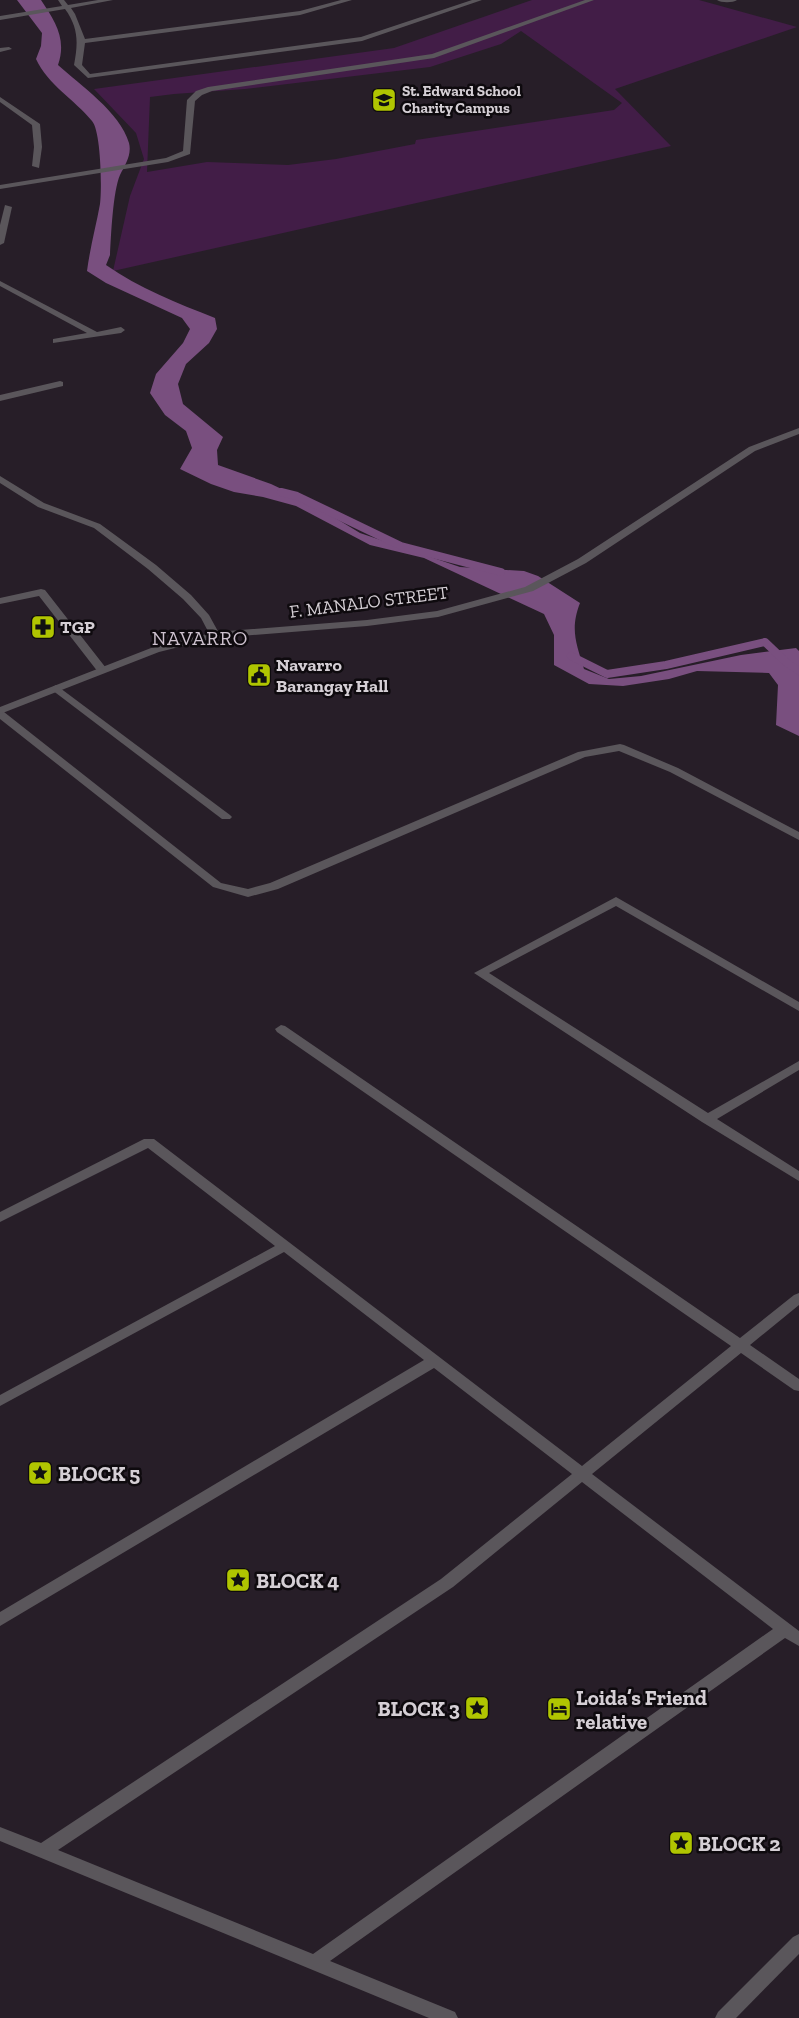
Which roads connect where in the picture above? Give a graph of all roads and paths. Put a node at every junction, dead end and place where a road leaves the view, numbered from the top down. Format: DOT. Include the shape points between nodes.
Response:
graph roads {
  1 [pos="61,0"];
  2 [pos="110,0"];
  3 [pos="349,0"];
  4 [pos="479,0"];
  5 [pos="591,0"];
  6 [pos="720,0"];
  7 [pos="734,0"];
  8 [pos="67,7"];
  9 [pos="2,16"];
  10 [pos="82,41"];
  11 [pos="9,49"];
  12 [pos="0,50"];
  13 [pos="0,99"];
  14 [pos="36,166"];
  15 [pos="0,187"];
  16 [pos="5,213"];
  17 [pos="0,244"];
  18 [pos="0,283"];
  19 [pos="121,330"];
  20 [pos="96,334"];
  21 [pos="56,341"];
  22 [pos="60,384"];
  23 [pos="0,398"];
  24 [pos="799,431"];
  25 [pos="0,479"];
  26 [pos="0,601"];
  27 [pos="214,635"];
  28 [pos="102,670"];
  29 [pos="56,688"];
  30 [pos="0,712"];
  31 [pos="226,817"];
  32 [pos="799,837"];
  33 [pos="799,1007"];
  34 [pos="281,1029"];
  35 [pos="799,1065"];
  36 [pos="707,1119"];
  37 [pos="799,1177"];
  38 [pos="0,1218"];
  39 [pos="285,1246"];
  40 [pos="799,1298"];
  41 [pos="742,1346"];
  42 [pos="434,1361"];
  43 [pos="799,1386"];
  44 [pos="0,1401"];
  45 [pos="581,1474"];
  46 [pos="0,1620"];
  47 [pos="785,1630"];
  48 [pos="799,1640"];
  49 [pos="0,1834"];
  50 [pos="41,1852"];
  51 [pos="799,1942"];
  52 [pos="314,1963"];
  53 [pos="449,2018"];
  54 [pos="724,2018"];
  1 -- 8 [label="street"];
  2 -- 8 [label="street"];
  3 -- 10 [label="street" via="300,13"];
  4 -- 10 [label="street" via="362,39 88,76 78,65"];
  5 -- 15 [label="street" via="434,56 211,89 199,93 192,100 187,152 168,160"];
  6 -- 7 [label="street"];
  8 -- 9 [label="street"];
  8 -- 10 [label="street"];
  11 -- 12 [label="street"];
  13 -- 14 [label="street" via="36,124"];
  16 -- 17 [label="street"];
  18 -- 20 [label="street"];
  19 -- 20 [label="street"];
  20 -- 21 [label="street"];
  22 -- 23 [label="street"];
  24 -- 27 [label="street, F. MANALO STREET" via="752,449 582,561 529,589 429,615"];
  25 -- 27 [label="street" via="42,505 97,526 187,597 205,617"];
  26 -- 28 [label="street" via="42,592"];
  27 -- 28 [label="street, F. MANALO STREET" via="155,650"];
  28 -- 29 [label="street, F. MANALO STREET"];
  29 -- 30 [label="street, F. MANALO STREET"];
  29 -- 31 [label="street"];
  30 -- 32 [label="street" via="217,885 248,893 274,886 582,754 620,746 674,770"];
  33 -- 36 [label="street" via="616,901 480,973"];
  34 -- 41 [label="street"];
  35 -- 36 [label="street"];
  36 -- 37 [label="street"];
  38 -- 39 [label="street" via="149,1142"];
  39 -- 42 [label="street"];
  39 -- 44 [label="street"];
  40 -- 41 [label="street"];
  41 -- 43 [label="street"];
  41 -- 45 [label="street"];
  42 -- 45 [label="street"];
  42 -- 46 [label="street"];
  45 -- 47 [label="street"];
  45 -- 50 [label="street" via="447,1583"];
  47 -- 48 [label="street"];
  47 -- 52 [label="street"];
  49 -- 50 [label="street"];
  50 -- 52 [label="street"];
  51 -- 54 [label="street"];
  52 -- 53 [label="street"];
}
